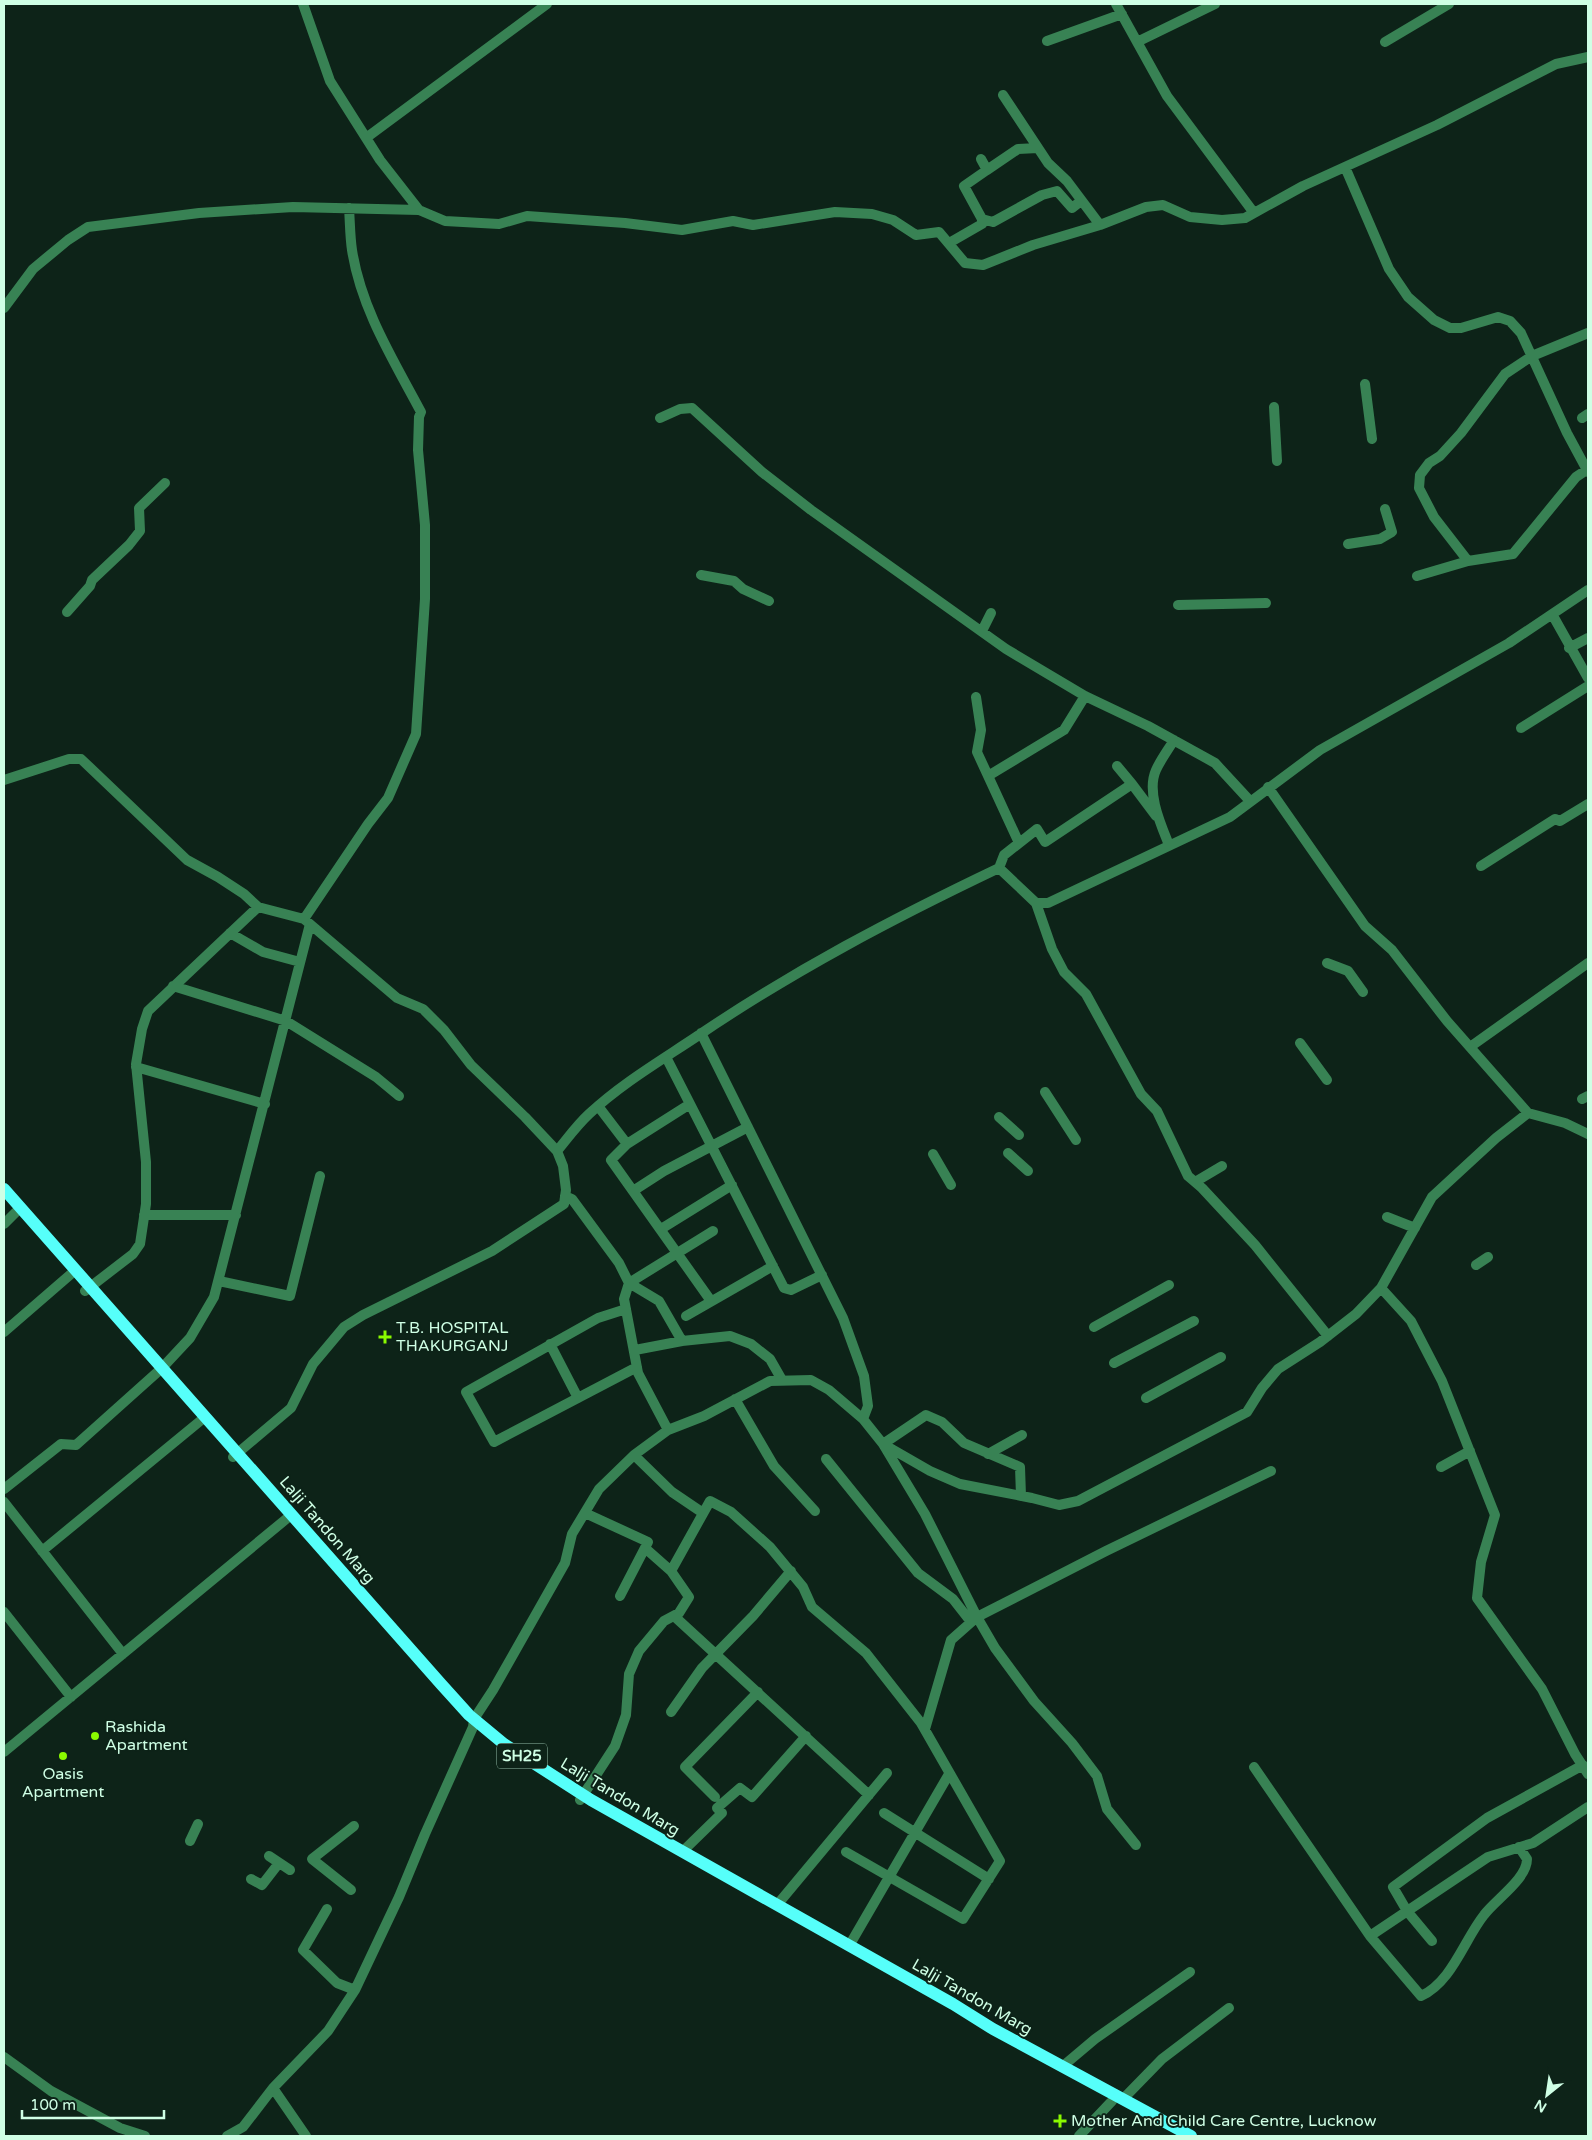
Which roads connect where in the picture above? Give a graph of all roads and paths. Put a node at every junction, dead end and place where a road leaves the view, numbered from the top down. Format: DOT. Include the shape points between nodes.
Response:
graph roads {
  1 [pos="303,4"];
  2 [pos="547,4"];
  3 [pos="1116,4"];
  4 [pos="1215,4"];
  5 [pos="1449,4"];
  6 [pos="1122,14"];
  7 [pos="1047,41"];
  8 [pos="1137,42"];
  9 [pos="1384,42"];
  10 [pos="1588,57"];
  11 [pos="1003,95"];
  12 [pos="366,138"];
  13 [pos="1038,148"];
  14 [pos="981,159"];
  15 [pos="1345,167"];
  16 [pos="987,170"];
  17 [pos="1081,201"];
  18 [pos="349,208"];
  19 [pos="419,210"];
  20 [pos="1254,213"];
  21 [pos="982,219"];
  22 [pos="1100,225"];
  23 [pos="949,242"];
  24 [pos="4,308"];
  25 [pos="1588,333"];
  26 [pos="1532,356"];
  27 [pos="1365,384"];
  28 [pos="1274,407"];
  29 [pos="660,418"];
  30 [pos="1372,439"];
  31 [pos="1277,461"];
  32 [pos="1588,470"];
  33 [pos="165,484"];
  34 [pos="1384,509"];
  35 [pos="1348,544"];
  36 [pos="1468,561"];
  37 [pos="701,575"];
  38 [pos="1417,576"];
  39 [pos="1588,590"];
  40 [pos="768,601"];
  41 [pos="1266,603"];
  42 [pos="1178,605"];
  43 [pos="66,612"];
  44 [pos="991,613"];
  45 [pos="1552,614"];
  46 [pos="982,631"];
  47 [pos="1588,638"];
  48 [pos="1569,648"];
  49 [pos="1588,678"];
  50 [pos="1588,686"];
  51 [pos="1085,696"];
  52 [pos="976,697"];
  53 [pos="1521,728"];
  54 [pos="1174,740"];
  55 [pos="1117,766"];
  56 [pos="988,776"];
  57 [pos="4,780"];
  58 [pos="1132,784"];
  59 [pos="1268,787"];
  60 [pos="1250,801"];
  61 [pos="1588,804"];
  62 [pos="1157,816"];
  63 [pos="1019,843"];
  64 [pos="1169,845"];
  65 [pos="1481,866"];
  66 [pos="999,868"];
  67 [pos="1036,903"];
  68 [pos="1048,903"];
  69 [pos="258,907"];
  70 [pos="1040,917"];
  71 [pos="307,922"];
  72 [pos="230,933"];
  73 [pos="300,962"];
  74 [pos="1327,963"];
  75 [pos="1588,963"];
  76 [pos="173,986"];
  77 [pos="1363,992"];
  78 [pos="286,1021"];
  79 [pos="700,1034"];
  80 [pos="1300,1043"];
  81 [pos="1470,1047"];
  82 [pos="666,1057"];
  83 [pos="136,1067"];
  84 [pos="1327,1080"];
  85 [pos="1045,1092"];
  86 [pos="399,1096"];
  87 [pos="265,1104"];
  88 [pos="690,1104"];
  89 [pos="598,1106"];
  90 [pos="1528,1113"];
  91 [pos="999,1117"];
  92 [pos="748,1127"];
  93 [pos="1019,1134"];
  94 [pos="1588,1134"];
  95 [pos="1076,1140"];
  96 [pos="627,1144"];
  97 [pos="711,1145"];
  98 [pos="557,1151"];
  99 [pos="1008,1153"];
  100 [pos="933,1154"];
  101 [pos="1222,1166"];
  102 [pos="1028,1171"];
  103 [pos="320,1176"];
  104 [pos="1195,1182"];
  105 [pos="951,1184"];
  106 [pos="732,1185"];
  107 [pos="4,1189"];
  108 [pos="634,1191"];
  109 [pos="565,1196"];
  110 [pos="4,1199"];
  111 [pos="16,1212"];
  112 [pos="144,1215"];
  113 [pos="236,1215"];
  114 [pos="1386,1217"];
  115 [pos="4,1224"];
  116 [pos="1415,1228"];
  117 [pos="661,1229"];
  118 [pos="713,1232"];
  119 [pos="678,1253"];
  120 [pos="1488,1257"];
  121 [pos="1476,1265"];
  122 [pos="773,1266"];
  123 [pos="71,1274"];
  124 [pos="822,1275"];
  125 [pos="219,1281"];
  126 [pos="629,1283"];
  127 [pos="1169,1285"];
  128 [pos="1380,1288"];
  129 [pos="88,1289"];
  130 [pos="711,1301"];
  131 [pos="626,1309"];
  132 [pos="686,1316"];
  133 [pos="1194,1321"];
  134 [pos="1094,1327"];
  135 [pos="4,1332"];
  136 [pos="1328,1336"];
  137 [pos="682,1341"];
  138 [pos="550,1344"];
  139 [pos="635,1350"];
  140 [pos="1221,1358"];
  141 [pos="1114,1363"];
  142 [pos="637,1367"];
  143 [pos="160,1370"];
  144 [pos="782,1380"];
  145 [pos="578,1398"];
  146 [pos="1146,1398"];
  147 [pos="735,1399"];
  148 [pos="202,1418"];
  149 [pos="863,1419"];
  150 [pos="668,1430"];
  151 [pos="1022,1435"];
  152 [pos="883,1444"];
  153 [pos="1470,1451"];
  154 [pos="988,1454"];
  155 [pos="634,1455"];
  156 [pos="235,1456"];
  157 [pos="826,1459"];
  158 [pos="1441,1467"];
  159 [pos="1271,1471"];
  160 [pos="4,1490"];
  161 [pos="1021,1496"];
  162 [pos="4,1502"];
  163 [pos="815,1512"];
  164 [pos="585,1513"];
  165 [pos="704,1513"];
  166 [pos="289,1516"];
  167 [pos="645,1548"];
  168 [pos="42,1551"];
  169 [pos="671,1571"];
  170 [pos="791,1571"];
  171 [pos="620,1596"];
  172 [pos="4,1612"];
  173 [pos="674,1616"];
  174 [pos="974,1620"];
  175 [pos="123,1654"];
  176 [pos="716,1654"];
  177 [pos="758,1692"];
  178 [pos="71,1697"];
  179 [pos="671,1712"];
  180 [pos="473,1723"];
  181 [pos="925,1730"];
  182 [pos="806,1736"];
  183 [pos="4,1752"];
  184 [pos="1254,1767"];
  185 [pos="1585,1770"];
  186 [pos="887,1773"];
  187 [pos="950,1774"];
  188 [pos="869,1795"];
  189 [pos="581,1797"];
  190 [pos="715,1797"];
  191 [pos="1588,1807"];
  192 [pos="884,1813"];
  193 [pos="198,1824"];
  194 [pos="354,1826"];
  195 [pos="916,1832"];
  196 [pos="190,1841"];
  197 [pos="1136,1845"];
  198 [pos="1519,1847"];
  199 [pos="682,1852"];
  200 [pos="846,1852"];
  201 [pos="269,1856"];
  202 [pos="279,1863"];
  203 [pos="290,1870"];
  204 [pos="891,1876"];
  205 [pos="251,1879"];
  206 [pos="989,1879"];
  207 [pos="351,1890"];
  208 [pos="777,1905"];
  209 [pos="327,1909"];
  210 [pos="1407,1911"];
  211 [pos="791,1917"];
  212 [pos="1370,1936"];
  213 [pos="1432,1941"];
  214 [pos="849,1946"];
  215 [pos="1190,1972"];
  216 [pos="355,1990"];
  217 [pos="1229,2008"];
  218 [pos="4,2057"];
  219 [pos="1063,2066"];
  220 [pos="274,2088"];
  221 [pos="1117,2098"];
  222 [pos="243,2128"];
  223 [pos="145,2136"];
  224 [pos="227,2136"];
  225 [pos="237,2136"];
  226 [pos="306,2136"];
  227 [pos="1079,2136"];
  228 [pos="1176,2136"];
  229 [pos="1191,2136"];
  1 -- 12 [label="street" via="330,81"];
  2 -- 12 [label="street"];
  3 -- 6 [label="street"];
  4 -- 8 [label="street"];
  5 -- 9 [label="street"];
  6 -- 7 [label="street"];
  6 -- 8 [label="street"];
  8 -- 20 [label="street" via="1167,96"];
  10 -- 15 [label="street" via="1556,64 1437,125"];
  11 -- 13 [label="street"];
  12 -- 19 [label="street"];
  13 -- 16 [label="street" via="1018,149"];
  13 -- 17 [label="street"];
  14 -- 16 [label="street"];
  15 -- 20 [label="street"];
  15 -- 26 [label="street" via="1389,269 1408,297 1434,320 1450,328 1498,317 1510,321 1521,333"];
  16 -- 21 [label="street" via="964,186"];
  17 -- 21 [label="street" via="1072,208 1057,191 1042,195 993,222"];
  17 -- 22 [label="street"];
  18 -- 19 [label="street"];
  18 -- 24 [label="street" via="292,207 199,213 88,228 33,269"];
  18 -- 71 [label="street" via="352,251 361,286 379,332 421,412 418,450 425,526 425,599 416,734 388,798 368,824"];
  19 -- 23 [label="street" via="445,221 500,224 528,216 625,222 682,230 733,221 753,225 835,212 872,214 893,220 916,236 939,232"];
  20 -- 22 [label="street" via="1245,218 1198,218 1163,205 1146,207"];
  21 -- 23 [label="street" via="980,226"];
  22 -- 23 [label="street" via="1033,245 983,265 965,263"];
  25 -- 26 [label="street"];
  26 -- 32 [label="street" via="1567,433"];
  26 -- 36 [label="street" via="1505,374 1461,433 1420,475 1420,488 1434,518"];
  27 -- 30 [label="street"];
  28 -- 31 [label="street"];
  29 -- 46 [label="street" via="680,409 692,408 762,472 811,510"];
  32 -- 36 [label="street" via="1576,477 1513,554"];
  33 -- 43 [label="street" via="139,508 140,531"];
  34 -- 35 [label="street" via="1392,532 1380,539"];
  36 -- 38 [label="street"];
  37 -- 40 [label="street" via="734,581"];
  39 -- 45 [label="street"];
  41 -- 42 [label="street"];
  44 -- 46 [label="street"];
  45 -- 48 [label="street"];
  45 -- 59 [label="street" via="1508,643 1320,750"];
  46 -- 51 [label="street"];
  47 -- 48 [label="street"];
  48 -- 49 [label="street"];
  50 -- 53 [label="street"];
  51 -- 54 [label="street"];
  51 -- 56 [label="street" via="1064,730"];
  52 -- 56 [label="street" via="981,730 977,752"];
  54 -- 60 [label="street" via="1215,763"];
  54 -- 62 [label="street" via="1155,772"];
  55 -- 58 [label="street"];
  56 -- 63 [label="street"];
  57 -- 69 [label="street" via="81,758 187,860 244,894"];
  58 -- 62 [label="street"];
  58 -- 63 [label="street" via="1045,842 1037,829"];
  59 -- 60 [label="street"];
  59 -- 81 [label="street" via="1365,926 1392,950"];
  60 -- 64 [label="street" via="1230,817"];
  61 -- 65 [label="street" via="1560,821 1555,819"];
  62 -- 64 [label="street"];
  63 -- 66 [label="street" via="1004,855"];
  64 -- 68 [label="street"];
  66 -- 67 [label="street"];
  66 -- 79 [label="street" via="834,950"];
  67 -- 68 [label="street"];
  67 -- 70 [label="street"];
  68 -- 70 [label="street"];
  69 -- 71 [label="street"];
  69 -- 72 [label="street"];
  70 -- 104 [label="street" via="1064,972 1086,994 1141,1094 1157,1111 1188,1176"];
  71 -- 73 [label="street"];
  71 -- 98 [label="street" via="397,998 423,1009 471,1065"];
  72 -- 73 [label="street" via="263,952"];
  72 -- 76 [label="street"];
  73 -- 78 [label="street"];
  74 -- 77 [label="street" via="1348,971"];
  75 -- 81 [label="street"];
  76 -- 78 [label="street"];
  76 -- 83 [label="street" via="148,1011"];
  78 -- 86 [label="street" via="376,1077"];
  78 -- 87 [label="street"];
  79 -- 82 [label="street"];
  79 -- 92 [label="street"];
  80 -- 84 [label="street"];
  81 -- 90 [label="street"];
  82 -- 88 [label="street"];
  82 -- 89 [label="street"];
  83 -- 87 [label="street"];
  83 -- 112 [label="street" via="146,1162"];
  85 -- 95 [label="street"];
  87 -- 113 [label="street"];
  88 -- 96 [label="street"];
  88 -- 97 [label="street"];
  89 -- 96 [label="street"];
  89 -- 98 [label="street"];
  90 -- 94 [label="street"];
  90 -- 116 [label="street" via="1432,1197"];
  91 -- 93 [label="street"];
  92 -- 97 [label="street"];
  92 -- 124 [label="street"];
  96 -- 108 [label="street" via="611,1160"];
  97 -- 106 [label="street"];
  97 -- 108 [label="street"];
  98 -- 109 [label="street" via="563,1166"];
  99 -- 102 [label="street"];
  100 -- 105 [label="street"];
  101 -- 104 [label="street"];
  103 -- 125 [label="street" via="290,1296"];
  104 -- 136 [label="street" via="1255,1245"];
  106 -- 117 [label="street"];
  106 -- 122 [label="street"];
  107 -- 129 [label="main road, Lalji Tandon Marg / SH25"];
  108 -- 117 [label="street"];
  109 -- 126 [label="street" via="572,1199 619,1263"];
  109 -- 156 [label="street" via="564,1204 546,1218 492,1251 344,1327 313,1364 291,1408"];
  110 -- 111 [label="main road, Lalji Tandon Marg / SH25"];
  111 -- 115 [label="street"];
  111 -- 123 [label="main road, Lalji Tandon Marg / SH25"];
  112 -- 113 [label="street"];
  112 -- 129 [label="street" via="140,1244 133,1254"];
  113 -- 125 [label="street"];
  114 -- 116 [label="street"];
  116 -- 128 [label="street"];
  117 -- 119 [label="street"];
  118 -- 119 [label="street"];
  119 -- 126 [label="street"];
  119 -- 130 [label="street"];
  120 -- 121 [label="street"];
  122 -- 124 [label="street" via="787,1290"];
  122 -- 130 [label="street"];
  123 -- 129 [label="main road, Lalji Tandon Marg / SH25"];
  123 -- 135 [label="street"];
  124 -- 149 [label="street" via="843,1318 864,1376 868,1406"];
  125 -- 143 [label="street" via="214,1297 190,1338"];
  126 -- 131 [label="street" via="624,1299"];
  126 -- 137 [label="street" via="659,1301"];
  127 -- 134 [label="street"];
  128 -- 136 [label="street" via="1356,1314"];
  128 -- 153 [label="street" via="1410,1321 1442,1381"];
  129 -- 143 [label="main road, Lalji Tandon Marg / SH25"];
  130 -- 132 [label="street"];
  131 -- 138 [label="street" via="598,1318"];
  131 -- 139 [label="street"];
  133 -- 141 [label="street"];
  136 -- 161 [label="street" via="1278,1369 1247,1412 1078,1501 1059,1505"];
  137 -- 139 [label="street"];
  137 -- 144 [label="street" via="730,1336 751,1344 770,1359"];
  138 -- 145 [label="street"];
  138 -- 145 [label="street" via="466,1392 494,1442"];
  139 -- 142 [label="street"];
  140 -- 146 [label="street"];
  142 -- 145 [label="street"];
  142 -- 150 [label="street"];
  143 -- 148 [label="main road, Lalji Tandon Marg / SH25"];
  143 -- 160 [label="street" via="76,1445 61,1444"];
  144 -- 147 [label="street" via="770,1380"];
  144 -- 149 [label="street" via="811,1380 829,1390"];
  147 -- 150 [label="street"];
  147 -- 163 [label="street" via="774,1466"];
  148 -- 156 [label="main road, Lalji Tandon Marg / SH25"];
  148 -- 168 [label="street"];
  149 -- 152 [label="street"];
  150 -- 155 [label="street"];
  151 -- 154 [label="street"];
  152 -- 154 [label="street" via="926,1415 942,1422 964,1443"];
  152 -- 161 [label="street" via="960,1484"];
  152 -- 174 [label="street" via="925,1514"];
  153 -- 158 [label="street"];
  153 -- 185 [label="street" via="1495,1514 1481,1562 1477,1598 1542,1689"];
  154 -- 161 [label="street" via="1020,1467"];
  155 -- 164 [label="street" via="599,1489"];
  155 -- 165 [label="street" via="672,1492"];
  156 -- 166 [label="main road, Lalji Tandon Marg / SH25"];
  157 -- 174 [label="street" via="918,1573 954,1598"];
  159 -- 174 [label="street"];
  162 -- 168 [label="street"];
  164 -- 167 [label="street" via="648,1542"];
  164 -- 180 [label="street" via="572,1534 565,1563"];
  165 -- 169 [label="street"];
  165 -- 170 [label="street" via="710,1501 731,1512"];
  166 -- 175 [label="street"];
  166 -- 180 [label="main road, Lalji Tandon Marg / SH25"];
  167 -- 169 [label="street"];
  167 -- 171 [label="street"];
  168 -- 175 [label="street"];
  169 -- 173 [label="street" via="689,1597"];
  170 -- 176 [label="street"];
  170 -- 181 [label="street" via="812,1607 866,1653"];
  172 -- 178 [label="street"];
  173 -- 176 [label="street"];
  173 -- 189 [label="street" via="664,1621 639,1651 629,1674 626,1715 615,1746"];
  174 -- 181 [label="street" via="951,1640"];
  174 -- 197 [label="street" via="1034,1701 1097,1776 1107,1809"];
  175 -- 178 [label="street"];
  176 -- 177 [label="street"];
  176 -- 179 [label="street"];
  177 -- 182 [label="street"];
  177 -- 190 [label="street" via="685,1767"];
  178 -- 183 [label="street"];
  180 -- 189 [label="main road, Lalji Tandon Marg / SH25"];
  180 -- 216 [label="street" via="399,1897"];
  181 -- 187 [label="street"];
  182 -- 188 [label="street"];
  182 -- 199 [label="street" via="752,1797 740,1788 717,1808 722,1813"];
  184 -- 212 [label="street"];
  185 -- 210 [label="street" via="1487,1818 1397,1883 1393,1887"];
  186 -- 188 [label="street"];
  187 -- 195 [label="street"];
  187 -- 206 [label="street" via="1000,1861"];
  188 -- 208 [label="street"];
  189 -- 199 [label="main road, Lalji Tandon Marg / SH25"];
  189 -- 211 [label="main road, Lalji Tandon Marg / SH25"];
  191 -- 198 [label="street" via="1533,1843"];
  192 -- 195 [label="street"];
  193 -- 196 [label="street"];
  194 -- 207 [label="street" via="312,1859"];
  195 -- 204 [label="street"];
  195 -- 206 [label="street"];
  198 -- 210 [label="street" via="1488,1857"];
  198 -- 212 [label="street" via="1527,1859 1523,1874 1483,1916 1447,1974 1421,1996"];
  199 -- 208 [label="main road, Lalji Tandon Marg / SH25"];
  200 -- 204 [label="street"];
  201 -- 202 [label="street"];
  202 -- 203 [label="street"];
  202 -- 205 [label="street" via="262,1885"];
  204 -- 206 [label="street" via="963,1918"];
  204 -- 214 [label="street"];
  208 -- 211 [label="main road, Lalji Tandon Marg / SH25"];
  209 -- 216 [label="street" via="303,1950 337,1982"];
  210 -- 212 [label="street"];
  210 -- 213 [label="street"];
  211 -- 214 [label="main road, Lalji Tandon Marg / SH25"];
  211 -- 221 [label="main road, Lalji Tandon Marg / SH25"];
  214 -- 219 [label="main road, Lalji Tandon Marg / SH25"];
  215 -- 219 [label="street" via="1095,2039"];
  216 -- 220 [label="street" via="328,2031"];
  217 -- 221 [label="street"];
  218 -- 223 [label="street" via="51,2091 120,2128"];
  219 -- 221 [label="main road, Lalji Tandon Marg / SH25"];
  220 -- 222 [label="street"];
  220 -- 226 [label="street"];
  221 -- 227 [label="street"];
  221 -- 228 [label="main road, Lalji Tandon Marg / SH25"];
  221 -- 229 [label="main road, Lalji Tandon Marg / SH25"];
  222 -- 224 [label="street"];
  222 -- 225 [label="street"];
}
